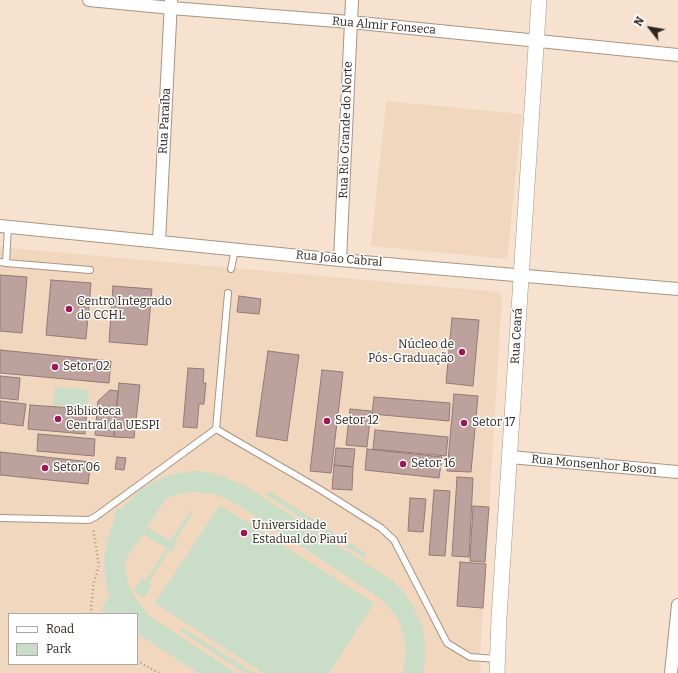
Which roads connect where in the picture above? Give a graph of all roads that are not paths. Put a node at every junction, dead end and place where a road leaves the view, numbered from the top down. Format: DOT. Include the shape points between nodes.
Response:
graph roads {
  1 [pos="89,0"];
  2 [pos="352,0"];
  3 [pos="539,0"];
  4 [pos="171,4"];
  5 [pos="350,22"];
  6 [pos="536,40"];
  7 [pos="678,54"];
  8 [pos="4,226"];
  9 [pos="160,242"];
  10 [pos="235,249"];
  11 [pos="340,260"];
  12 [pos="3,262"];
  13 [pos="231,269"];
  14 [pos="90,270"];
  15 [pos="520,274"];
  16 [pos="678,288"];
  17 [pos="228,293"];
  18 [pos="216,429"];
  19 [pos="510,457"];
  20 [pos="678,472"];
  21 [pos="0,518"];
  22 [pos="678,606"];
  23 [pos="676,649"];
  24 [pos="498,666"];
  25 [pos="672,673"];
  1 -- 4 [label="street, Rua Almir Fonseca"];
  2 -- 5 [label="street, Rua Rio Grande do Norte"];
  3 -- 6 [label="street, Rua Ceará"];
  4 -- 5 [label="street, Rua Almir Fonseca"];
  4 -- 9 [label="street, Rua Paraíba"];
  5 -- 6 [label="street, Rua Almir Fonseca"];
  5 -- 11 [label="street, Rua Rio Grande do Norte"];
  6 -- 7 [label="street, Rua Almir Fonseca"];
  6 -- 15 [label="street, Rua Ceará"];
  8 -- 9 [label="street, Rua João Cabral"];
  8 -- 12 [label="lane"];
  9 -- 10 [label="street, Rua João Cabral"];
  10 -- 11 [label="street, Rua João Cabral"];
  10 -- 13 [label="lane"];
  11 -- 15 [label="street, Rua João Cabral"];
  12 -- 14 [label="lane"];
  15 -- 16 [label="street, Rua João Cabral"];
  15 -- 19 [label="street, Rua Ceará"];
  17 -- 18 [label="lane"];
  18 -- 21 [label="lane" via="89,520"];
  18 -- 24 [label="lane" via="381,528 394,540 447,643 470,657"];
  19 -- 20 [label="street, Rua Monsenhor Boson"];
  19 -- 24 [label="street, Rua Ceará"];
  22 -- 23 [label="street"];
  23 -- 25 [label="street"];
}
